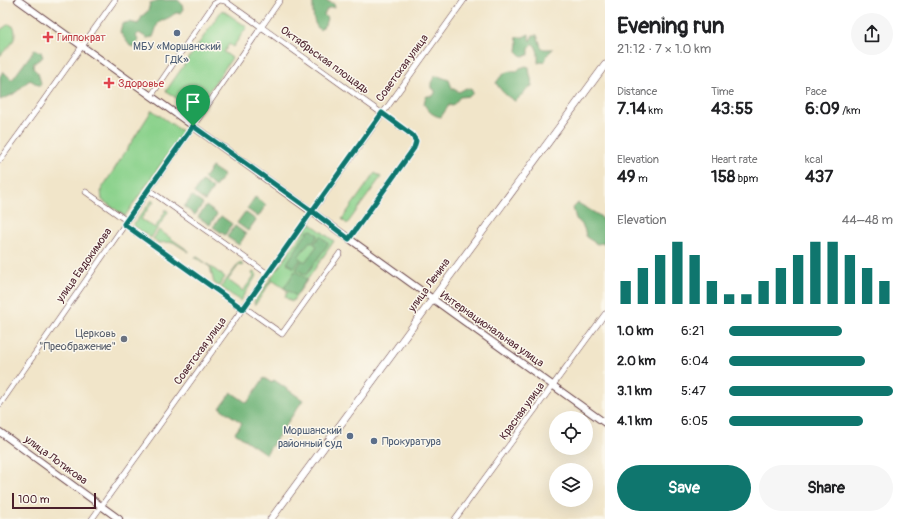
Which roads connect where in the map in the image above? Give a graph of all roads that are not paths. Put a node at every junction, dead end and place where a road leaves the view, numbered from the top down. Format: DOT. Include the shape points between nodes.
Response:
graph roads {
  1 [pos="18,0"];
  2 [pos="115,0"];
  3 [pos="280,0"];
  4 [pos="464,0"];
  5 [pos="262,27"];
  6 [pos="81,47"];
  7 [pos="605,65"];
  8 [pos="151,96"];
  9 [pos="382,113"];
  10 [pos="193,126"];
  11 [pos="0,160"];
  12 [pos="149,190"];
  13 [pos="86,192"];
  14 [pos="312,211"];
  15 [pos="125,222"];
  16 [pos="349,239"];
  17 [pos="340,252"];
  18 [pos="268,274"];
  19 [pos="432,299"];
  20 [pos="244,308"];
  21 [pos="605,314"];
  22 [pos="553,385"];
  23 [pos="0,404"];
  24 [pos="605,423"];
  25 [pos="0,432"];
  26 [pos="102,506"];
  27 [pos="92,519"];
  28 [pos="118,519"];
  29 [pos="271,519"];
  30 [pos="455,519"];
  1 -- 6 [label="street, Интернациональная улица"];
  2 -- 6 [label="street"];
  3 -- 5 [label="street, улица Евдокимова"];
  4 -- 9 [label="street, Советская улица"];
  5 -- 8 [label="street, Октябрьская площадь" via="220,0 214,4"];
  5 -- 9 [label="street, Октябрьская площадь"];
  5 -- 10 [label="street, улица Евдокимова"];
  6 -- 8 [label="street, Интернациональная улица"];
  6 -- 11 [label="street"];
  7 -- 19 [label="main road, улица Ленина"];
  8 -- 10 [label="street, Интернациональная улица"];
  9 -- 14 [label="street, Советская улица"];
  9 -- 16 [label="street, Октябрьская площадь" via="412,135 416,141 414,148"];
  10 -- 12 [label="street, улица Евдокимова"];
  10 -- 14 [label="street, Интернациональная улица"];
  12 -- 15 [label="street, улица Евдокимова"];
  12 -- 18 [label="street"];
  13 -- 15 [label="street"];
  14 -- 16 [label="street, Интернациональная улица"];
  14 -- 18 [label="street, Советская улица"];
  15 -- 20 [label="street"];
  15 -- 23 [label="street, улица Евдокимова"];
  16 -- 19 [label="street, Интернациональная улица"];
  17 -- 20 [label="street" via="282,334"];
  18 -- 20 [label="street, Советская улица"];
  19 -- 22 [label="street, Интернациональная улица"];
  19 -- 29 [label="main road, улица Ленина"];
  20 -- 26 [label="street, Советская улица"];
  21 -- 22 [label="street, Красная улица"];
  22 -- 24 [label="street, Интернациональная улица"];
  22 -- 30 [label="street, Красная улица"];
  25 -- 26 [label="street, улица Лотикова"];
  26 -- 27 [label="street, Советская улица"];
  26 -- 28 [label="street, улица Лотикова"];
}
